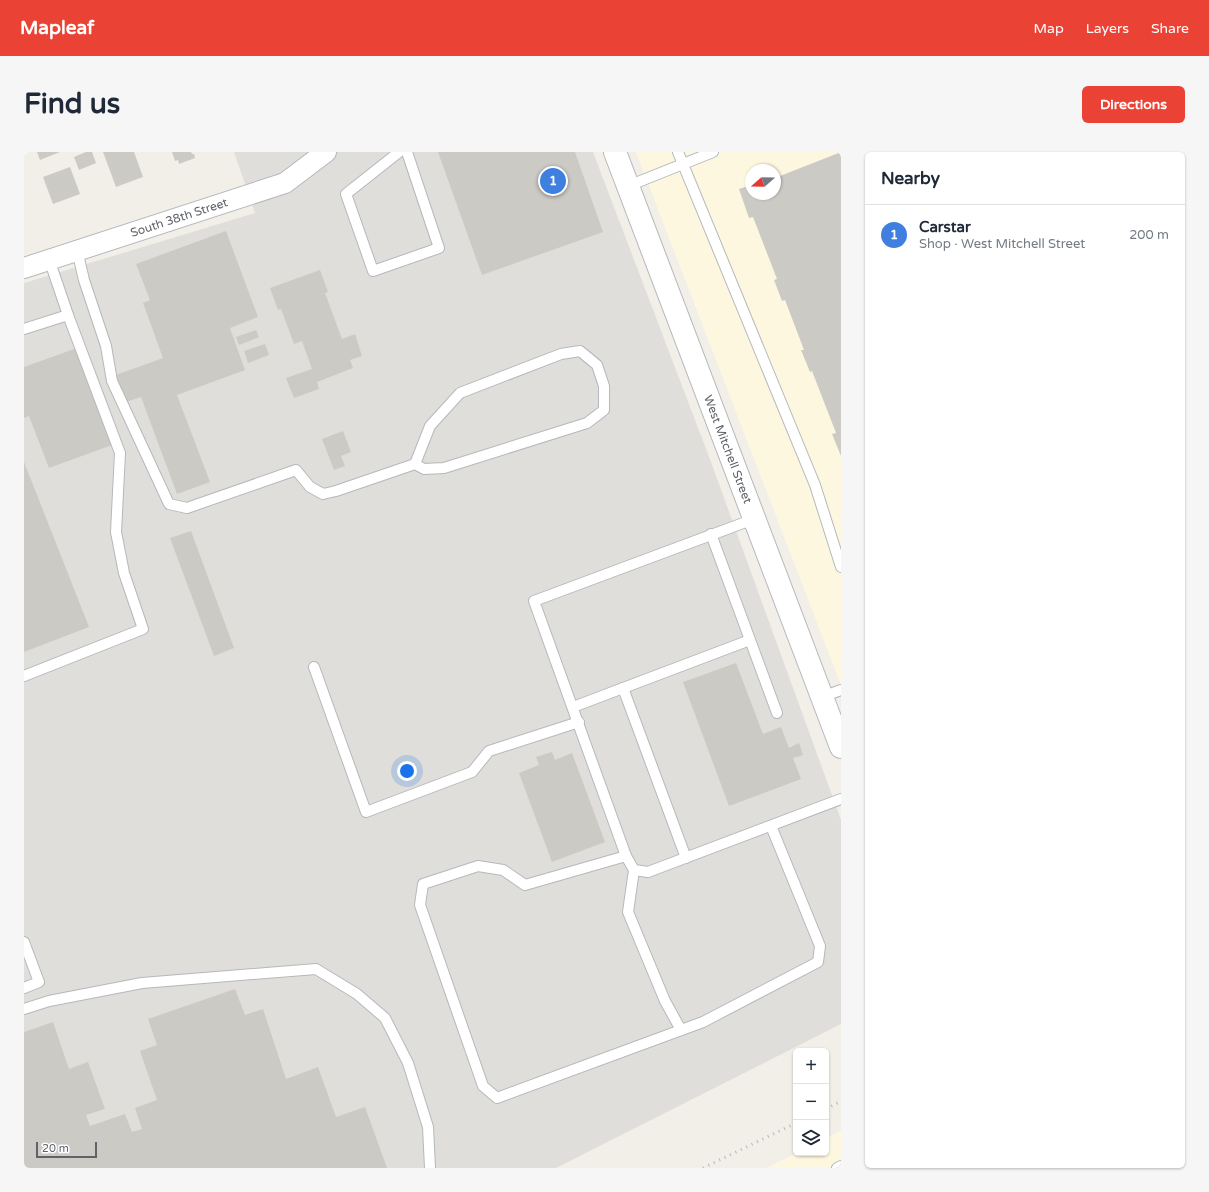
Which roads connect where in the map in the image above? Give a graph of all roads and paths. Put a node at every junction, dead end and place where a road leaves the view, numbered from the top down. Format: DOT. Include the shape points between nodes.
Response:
graph roads {
  1 [pos="326,152"];
  2 [pos="407,152"];
  3 [pos="615,152"];
  4 [pos="678,152"];
  5 [pos="713,152"];
  6 [pos="395,153"];
  7 [pos="682,164"];
  8 [pos="628,186"];
  9 [pos="77,250"];
  10 [pos="49,259"];
  11 [pos="25,264"];
  12 [pos="68,315"];
  13 [pos="24,329"];
  14 [pos="415,464"];
  15 [pos="754,519"];
  16 [pos="711,534"];
  17 [pos="841,567"];
  18 [pos="750,640"];
  19 [pos="314,667"];
  20 [pos="24,676"];
  21 [pos="623,688"];
  22 [pos="831,694"];
  23 [pos="573,707"];
  24 [pos="777,713"];
  25 [pos="579,722"];
  26 [pos="841,747"];
  27 [pos="841,799"];
  28 [pos="771,826"];
  29 [pos="626,856"];
  30 [pos="686,858"];
  31 [pos="634,870"];
  32 [pos="24,942"];
  33 [pos="24,988"];
  34 [pos="24,1009"];
  35 [pos="682,1030"];
  36 [pos="841,1166"];
  37 [pos="430,1168"];
  38 [pos="837,1168"];
  1 -- 9 [label="street, South 38th Street" via="285,183"];
  2 -- 6 [label="lane" via="440,248 373,271 346,194"];
  3 -- 8 [label="street, West Mitchell Street"];
  4 -- 7 [label="lane"];
  5 -- 7 [label="lane"];
  7 -- 8 [label="lane"];
  7 -- 17 [label="lane" via="814,485"];
  8 -- 15 [label="street, West Mitchell Street"];
  9 -- 10 [label="street, South 38th Street"];
  9 -- 14 [label="lane" via="106,346 112,381 169,504 187,508 296,470 310,487 323,494"];
  10 -- 11 [label="street, South 38th Street"];
  10 -- 12 [label="lane"];
  12 -- 13 [label="lane"];
  12 -- 20 [label="lane" via="120,452 116,532 124,573 143,628"];
  14 -- 14 [label="lane" via="430,426 460,393 561,354 580,351 597,365 604,386 604,410 586,423 444,468 424,470"];
  15 -- 16 [label="lane"];
  15 -- 22 [label="street, West Mitchell Street"];
  16 -- 18 [label="lane"];
  16 -- 23 [label="lane" via="534,601"];
  18 -- 21 [label="lane"];
  18 -- 24 [label="lane"];
  19 -- 25 [label="lane" via="366,812 472,772 489,751"];
  21 -- 23 [label="lane"];
  21 -- 30 [label="lane"];
  22 -- 26 [label="street, West Mitchell Street"];
  23 -- 25 [label="lane"];
  25 -- 29 [label="lane"];
  27 -- 28 [label="lane"];
  28 -- 30 [label="lane"];
  28 -- 35 [label="lane" via="820,946 818,962 703,1022"];
  29 -- 31 [label="lane"];
  29 -- 35 [label="lane" via="525,885 503,870 478,866 423,884 420,905 483,1086 497,1098"];
  30 -- 31 [label="lane" via="648,872"];
  31 -- 35 [label="lane" via="628,912 665,1001"];
  32 -- 33 [label="lane" via="39,982"];
  34 -- 37 [label="lane" via="49,1001 142,983 316,969 357,994 385,1018 408,1063 428,1126"];
  36 -- 38 [label="lane"];
}
